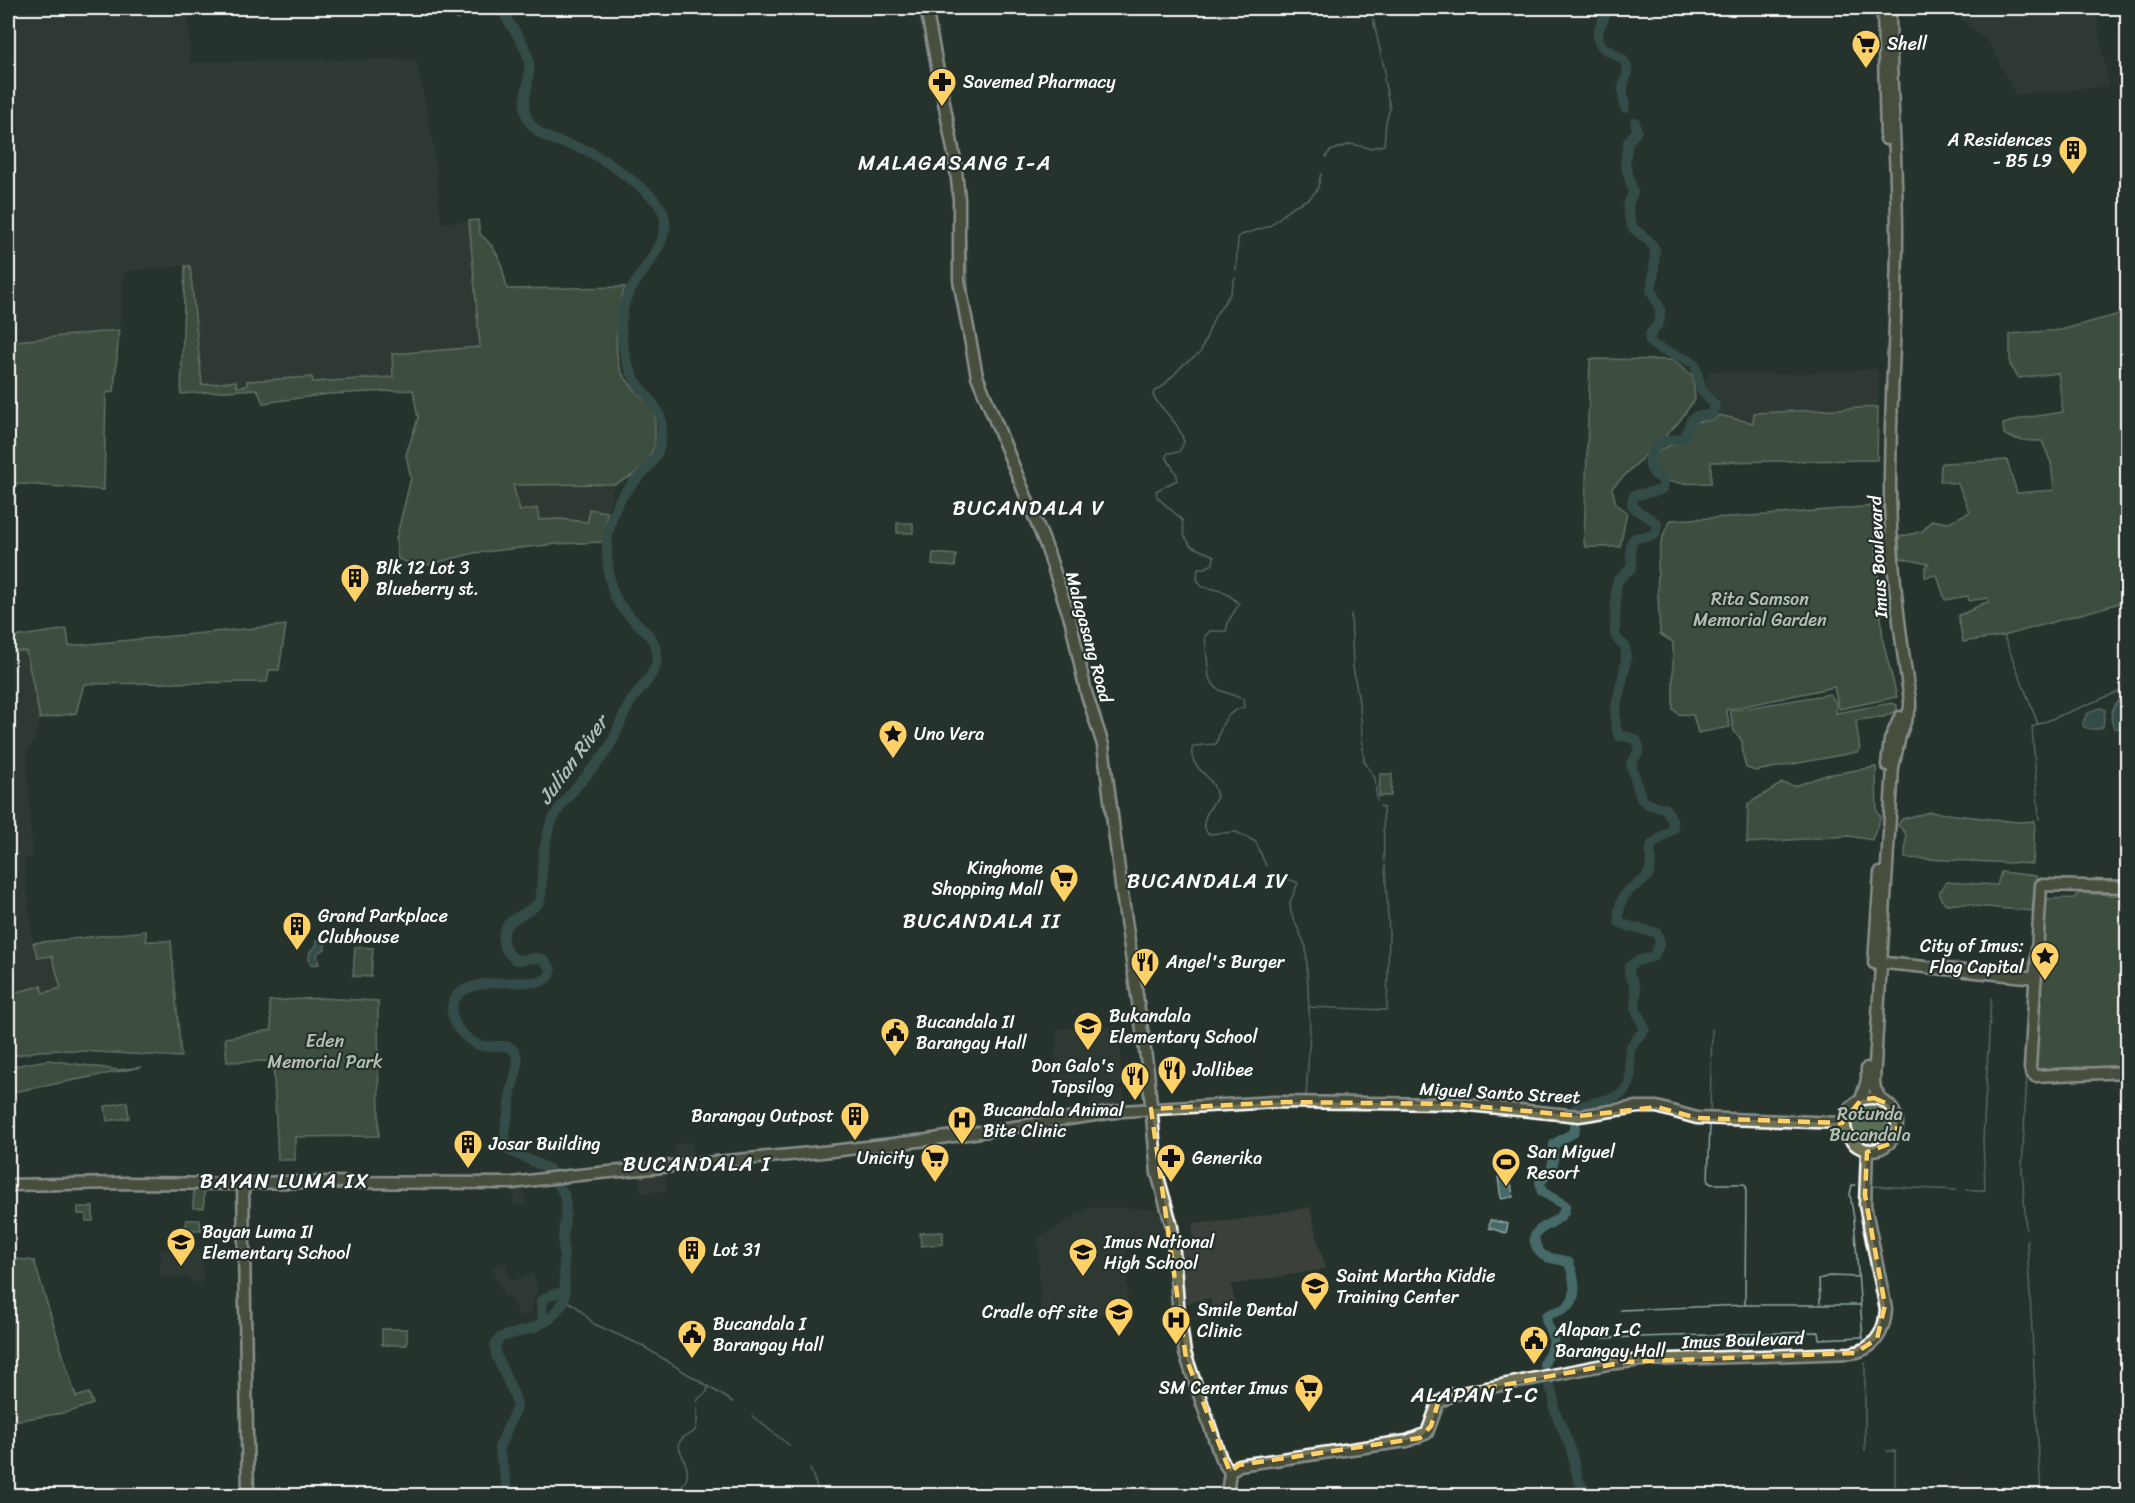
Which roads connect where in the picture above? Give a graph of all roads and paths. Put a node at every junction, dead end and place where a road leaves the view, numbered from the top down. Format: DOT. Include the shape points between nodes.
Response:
graph roads {
  1 [pos="926,8"];
  2 [pos="1882,8"];
  3 [pos="1890,8"];
  4 [pos="1894,620"];
  5 [pos="2127,888"];
  6 [pos="1877,962"];
  7 [pos="2036,978"];
  8 [pos="2127,1072"];
  9 [pos="1150,1089"];
  10 [pos="1861,1100"];
  11 [pos="1881,1100"];
  12 [pos="1152,1109"];
  13 [pos="1133,1110"];
  14 [pos="1844,1123"];
  15 [pos="1867,1151"];
  16 [pos="264,1183"];
  17 [pos="243,1184"];
  18 [pos="8,1185"];
  19 [pos="243,1202"];
  20 [pos="1230,1472"];
  21 [pos="248,1496"];
  22 [pos="1232,1496"];
  1 -- 9 [label="main road, Malagasang Road" via="955,160 959,280 969,341 977,376 1046,546 1071,622 1103,745"];
  2 -- 4 [label="main road, Imus Boulevard" via="1890,234 1883,483"];
  3 -- 4 [label="main road, Imus Boulevard" via="1897,234 1890,483"];
  4 -- 6 [label="main road, Imus Boulevard" via="1910,708 1893,766 1885,920"];
  5 -- 7 [label="main road" via="2041,885"];
  6 -- 7 [label="main road"];
  6 -- 10 [label="main road, Imus Boulevard" via="1867,1080"];
  6 -- 11 [label="main road, Imus Boulevard" via="1874,1081"];
  7 -- 8 [label="main road" via="2030,1068 2033,1075"];
  9 -- 12 [label="main road, Malagasang Road"];
  9 -- 13 [label="main road" via="1145,1102"];
  10 -- 11 [label="main road"];
  10 -- 14 [label="main road" via="1848,1110"];
  11 -- 15 [label="main road" via="1894,1111 1897,1130 1889,1144"];
  12 -- 13 [label="main road, Miguel Santo Street"];
  12 -- 14 [label="main road, Miguel Santo Street" via="1274,1102 1459,1104 1576,1116 1660,1107 1697,1119"];
  12 -- 20 [label="main road, Malagasang Road" via="1157,1173 1171,1223 1186,1358 1221,1459"];
  13 -- 16 [label="main road, Miguel Santo Street" via="946,1138 512,1183"];
  14 -- 15 [label="main road" via="1852,1143"];
  15 -- 20 [label="main road, Imus Boulevard" via="1865,1204 1886,1309 1880,1334 1866,1349 1851,1353 1641,1360 1598,1366 1451,1395 1438,1403 1427,1433 1413,1440 1244,1464"];
  16 -- 17 [label="main road, Miguel Santo Street"];
  16 -- 19 [label="main road"];
  17 -- 18 [label="main road, Miguel Santo Street"];
  17 -- 19 [label="main road"];
  19 -- 21 [label="main road"];
  20 -- 22 [label="main road" via="1228,1486"];
}
